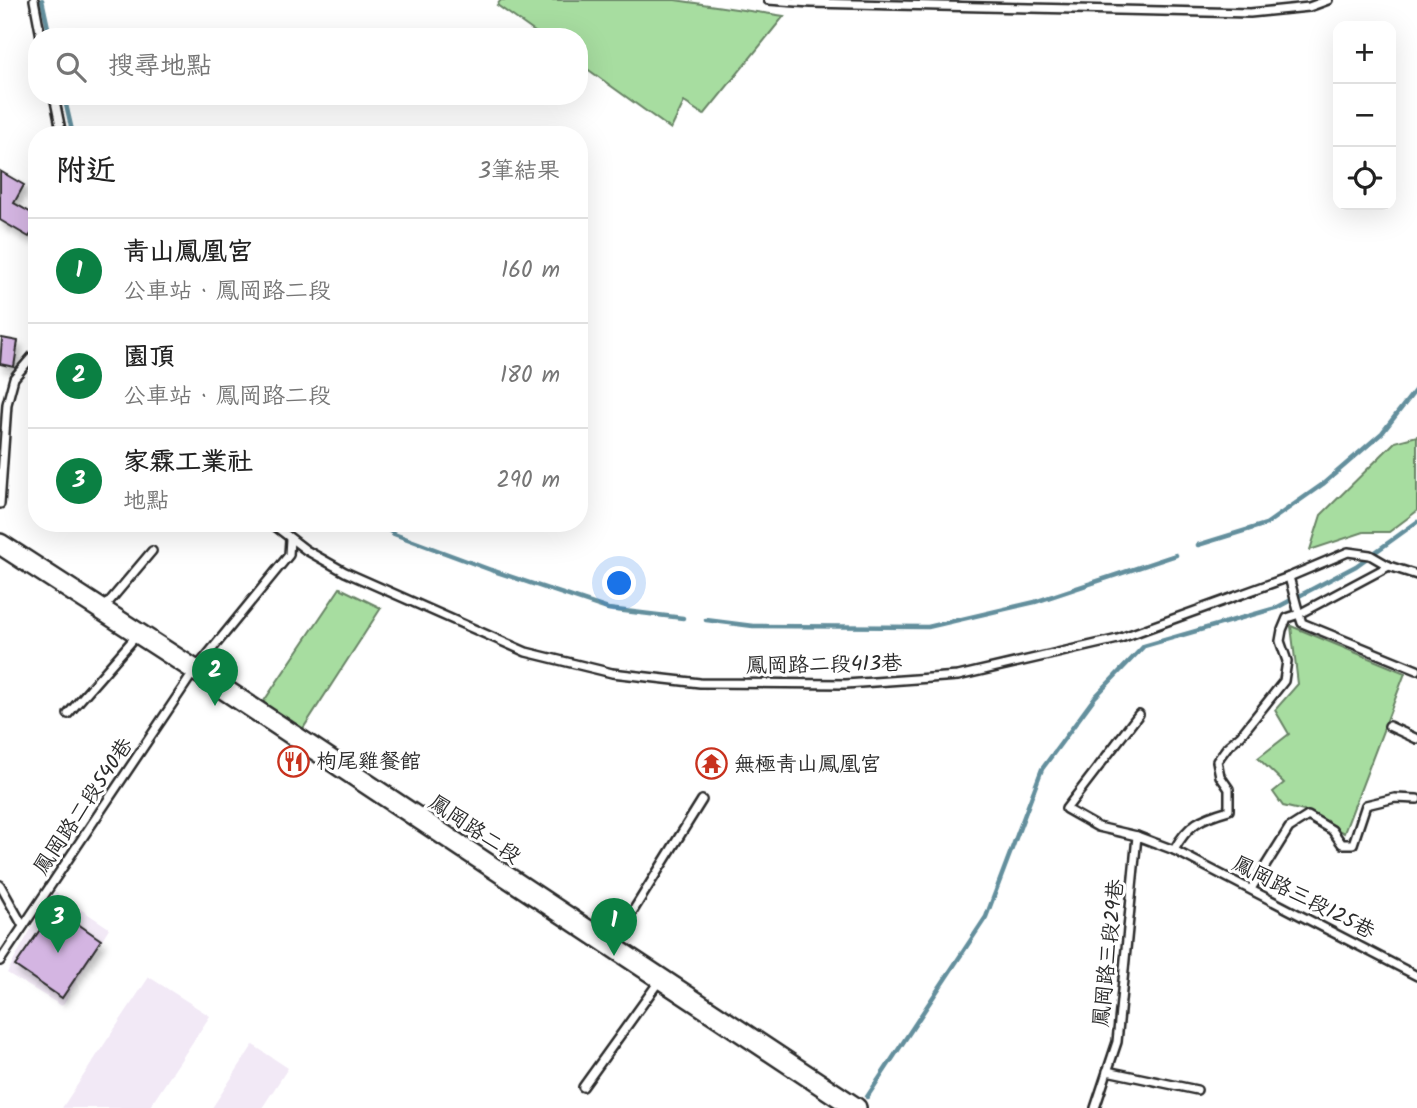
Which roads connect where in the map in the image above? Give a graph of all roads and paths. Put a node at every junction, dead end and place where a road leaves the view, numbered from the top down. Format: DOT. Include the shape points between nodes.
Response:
graph roads {
  1 [pos="34,0"];
  2 [pos="768,0"];
  3 [pos="1328,0"];
  4 [pos="39,28"];
  5 [pos="56,105"];
  6 [pos="60,126"];
  7 [pos="28,362"];
  8 [pos="0,504"];
  9 [pos="282,532"];
  10 [pos="290,539"];
  11 [pos="0,544"];
  12 [pos="152,551"];
  13 [pos="1389,566"];
  14 [pos="1417,575"];
  15 [pos="1289,577"];
  16 [pos="102,610"];
  17 [pos="1299,614"];
  18 [pos="138,633"];
  19 [pos="195,670"];
  20 [pos="1417,670"];
  21 [pos="68,714"];
  22 [pos="1139,715"];
  23 [pos="1389,726"];
  24 [pos="1417,738"];
  25 [pos="1417,799"];
  26 [pos="702,800"];
  27 [pos="1137,836"];
  28 [pos="1174,850"];
  29 [pos="0,885"];
  30 [pos="1251,889"];
  31 [pos="23,926"];
  32 [pos="611,947"];
  33 [pos="0,961"];
  34 [pos="1417,976"];
  35 [pos="661,980"];
  36 [pos="1107,1071"];
  37 [pos="583,1087"];
  38 [pos="1197,1090"];
  39 [pos="855,1107"];
  40 [pos="1095,1108"];
  1 -- 4 [label="lane"];
  2 -- 3 [label="lane" via="1250,13 1309,7"];
  5 -- 6 [label="lane"];
  7 -- 8 [label="lane" via="14,378 7,404"];
  9 -- 10 [label="lane, 鳳岡路二段413巷"];
  10 -- 15 [label="lane, 鳳岡路二段413巷" via="345,572 526,652 612,673 700,683 846,684 958,676 1118,639"];
  10 -- 19 [label="lane, 鳳岡路二段540巷" via="289,555"];
  11 -- 16 [label="street, 鳳岡路二段"];
  12 -- 16 [label="lane"];
  13 -- 14 [label="lane, 鳳岡路二段413巷"];
  13 -- 15 [label="lane, 鳳岡路二段413巷" via="1370,555 1348,552"];
  13 -- 17 [label="lane"];
  15 -- 17 [label="lane"];
  16 -- 18 [label="street, 鳳岡路二段"];
  17 -- 20 [label="lane" via="1302,623"];
  17 -- 28 [label="lane" via="1287,618 1282,630 1280,641 1287,661 1284,681 1217,761 1229,789 1229,810 1189,827"];
  18 -- 19 [label="street, 鳳岡路二段"];
  18 -- 21 [label="lane"];
  19 -- 31 [label="lane, 鳳岡路二段540巷"];
  19 -- 32 [label="street, 鳳岡路二段"];
  22 -- 27 [label="lane" via="1066,809 1098,827"];
  23 -- 24 [label="lane"];
  25 -- 30 [label="lane" via="1395,798 1366,805 1353,844 1342,844 1332,830 1308,816 1289,828"];
  26 -- 32 [label="lane"];
  27 -- 28 [label="lane"];
  27 -- 36 [label="lane, 鳳岡路三段29巷" via="1117,1042"];
  28 -- 30 [label="lane, 鳳岡路三段125巷"];
  29 -- 31 [label="lane"];
  30 -- 34 [label="lane, 鳳岡路三段125巷"];
  31 -- 33 [label="lane, 鳳岡路二段540巷"];
  32 -- 35 [label="street, 鳳岡路二段"];
  35 -- 37 [label="lane"];
  35 -- 39 [label="street, 鳳岡路二段"];
  36 -- 38 [label="lane"];
  36 -- 40 [label="lane, 鳳岡路三段29巷"];
}
